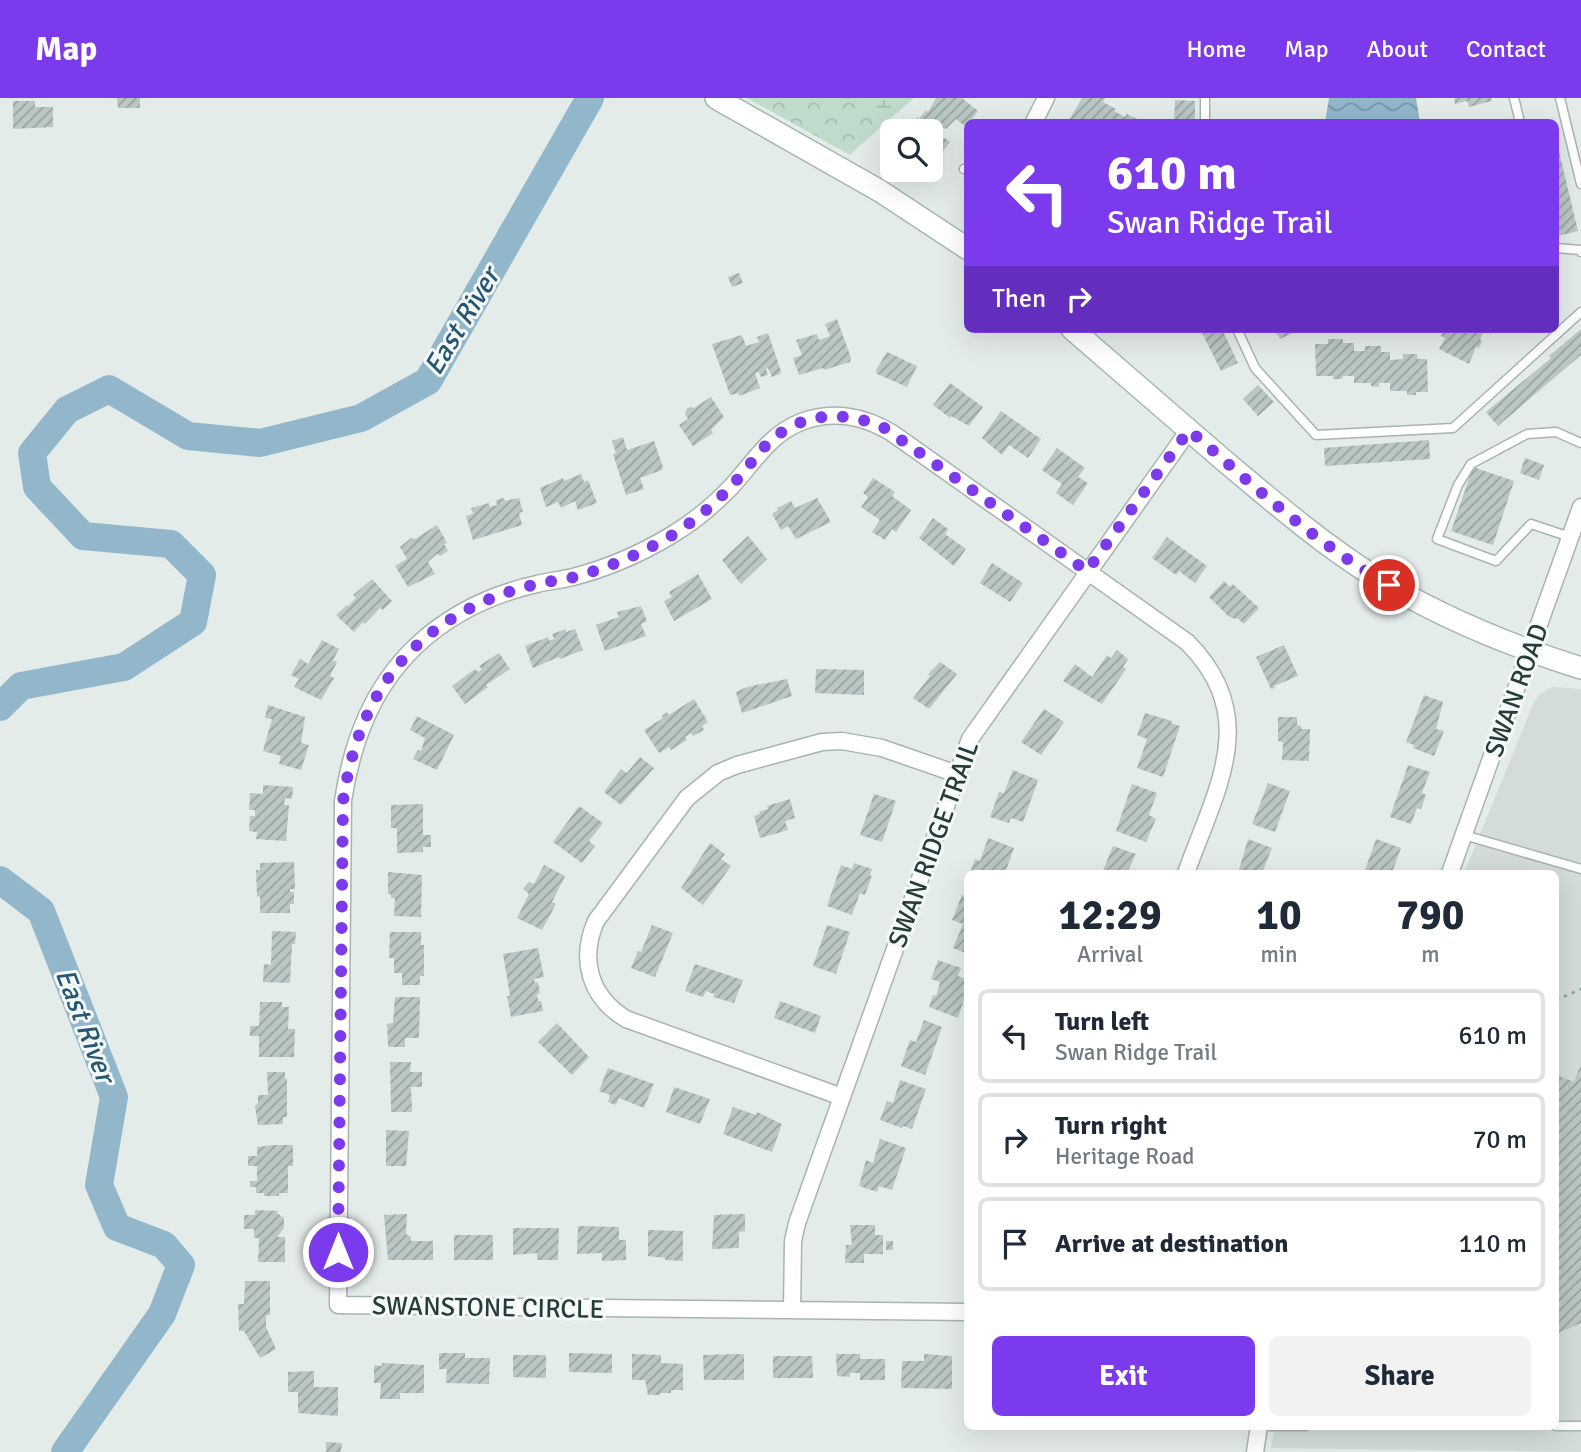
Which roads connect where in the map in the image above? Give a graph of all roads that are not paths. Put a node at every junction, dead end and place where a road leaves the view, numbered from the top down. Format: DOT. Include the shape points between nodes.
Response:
graph roads {
  1 [pos="716,98"];
  2 [pos="1046,98"];
  3 [pos="1205,98"];
  4 [pos="1514,98"];
  5 [pos="1560,98"];
  6 [pos="1036,119"];
  7 [pos="1205,119"];
  8 [pos="1519,119"];
  9 [pos="1581,184"];
  10 [pos="964,246"];
  11 [pos="1559,248"];
  12 [pos="1580,250"];
  13 [pos="1581,312"];
  14 [pos="1559,332"];
  15 [pos="1077,333"];
  16 [pos="1239,333"];
  17 [pos="1558,333"];
  18 [pos="1189,430"];
  19 [pos="1581,443"];
  20 [pos="1581,507"];
  21 [pos="1570,537"];
  22 [pos="1087,571"];
  23 [pos="1530,651"];
  24 [pos="1581,668"];
  25 [pos="957,774"];
  26 [pos="1464,835"];
  27 [pos="1581,869"];
  28 [pos="1187,870"];
  29 [pos="1451,870"];
  30 [pos="842,1097"];
  31 [pos="792,1310"];
  32 [pos="964,1312"];
  33 [pos="1559,1426"];
  34 [pos="1581,1426"];
  35 [pos="1258,1430"];
  36 [pos="1255,1452"];
  1 -- 10 [label="main road" via="880,191"];
  2 -- 6 [label="street"];
  3 -- 7 [label="lane"];
  4 -- 8 [label="lane"];
  5 -- 9 [label="lane"];
  11 -- 12 [label="lane"];
  13 -- 14 [label="lane"];
  15 -- 18 [label="main road"];
  16 -- 17 [label="lane" via="1255,368 1316,435 1453,428"];
  18 -- 22 [label="street, SWAN RIDGE TRAIL"];
  18 -- 23 [label="main road" via="1280,509 1373,576 1473,629"];
  19 -- 21 [label="lane" via="1556,432 1527,434 1471,464 1437,539 1496,561 1531,524"];
  20 -- 21 [label="street, SWAN ROAD"];
  21 -- 23 [label="street, SWAN ROAD"];
  22 -- 25 [label="street, SWAN RIDGE TRAIL" via="979,724"];
  22 -- 28 [label="street, SWANSTONE CIRCLE" via="1187,642 1222,691 1229,732 1227,752"];
  22 -- 31 [label="street, SWANSTONE CIRCLE" via="883,427 850,416 820,416 783,431 706,510 638,554 573,577 498,595 438,627 396,668 356,740 343,801 338,1306"];
  23 -- 24 [label="main road"];
  23 -- 26 [label="street, SWAN ROAD"];
  25 -- 30 [label="street, SWAN RIDGE TRAIL"];
  25 -- 30 [label="street" via="882,748 842,741 718,773 687,798 590,935 590,976 615,1012"];
  26 -- 27 [label="lane"];
  26 -- 29 [label="street, SWAN ROAD"];
  30 -- 31 [label="street, SWAN RIDGE TRAIL" via="797,1223"];
  31 -- 32 [label="street, SWANSTONE CIRCLE"];
  33 -- 34 [label="lane"];
  35 -- 36 [label="street"];
}
